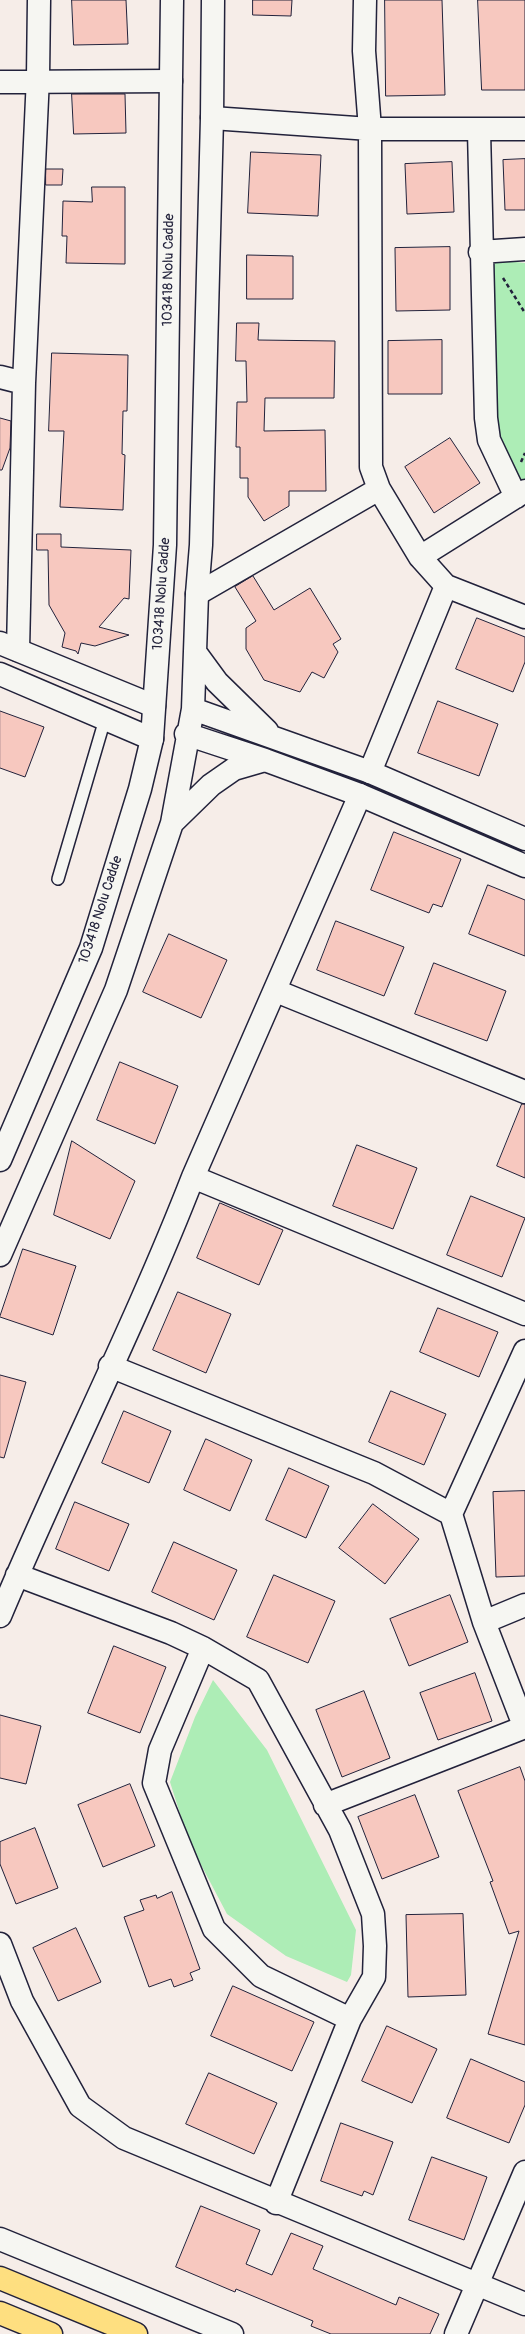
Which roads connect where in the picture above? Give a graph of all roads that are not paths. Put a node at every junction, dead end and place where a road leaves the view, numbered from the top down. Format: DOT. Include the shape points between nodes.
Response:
graph roads {
  1 [pos="39,0"];
  2 [pos="172,0"];
  3 [pos="213,0"];
  4 [pos="364,0"];
  5 [pos="171,81"];
  6 [pos="0,82"];
  7 [pos="38,83"];
  8 [pos="212,118"];
  9 [pos="370,129"];
  10 [pos="525,129"];
  11 [pos="479,131"];
  12 [pos="525,250"];
  13 [pos="484,252"];
  14 [pos="0,377"];
  15 [pos="24,383"];
  16 [pos="379,489"];
  17 [pos="521,494"];
  18 [pos="420,557"];
  19 [pos="446,586"];
  20 [pos="197,594"];
  21 [pos="525,617"];
  22 [pos="9,647"];
  23 [pos="195,652"];
  24 [pos="0,674"];
  25 [pos="154,706"];
  26 [pos="193,709"];
  27 [pos="105,719"];
  28 [pos="186,734"];
  29 [pos="272,736"];
  30 [pos="152,739"];
  31 [pos="265,760"];
  32 [pos="370,772"];
  33 [pos="360,795"];
  34 [pos="172,823"];
  35 [pos="525,839"];
  36 [pos="525,866"];
  37 [pos="58,879"];
  38 [pos="276,991"];
  39 [pos="525,1092"];
  40 [pos="0,1160"];
  41 [pos="193,1177"];
  42 [pos="0,1255"];
  43 [pos="525,1314"];
  44 [pos="525,1351"];
  45 [pos="110,1366"];
  46 [pos="451,1514"];
  47 [pos="17,1575"];
  48 [pos="525,1605"];
  49 [pos="0,1616"];
  50 [pos="484,1622"];
  51 [pos="203,1648"];
  52 [pos="525,1728"];
  53 [pos="325,1805"];
  54 [pos="1,1952"];
  55 [pos="350,2019"];
  56 [pos="525,2172"];
  57 [pos="276,2203"];
  58 [pos="0,2239"];
  59 [pos="0,2278"];
  60 [pos="477,2284"];
  61 [pos="525,2304"];
  62 [pos="0,2313"];
  63 [pos="51,2334"];
  64 [pos="136,2334"];
  65 [pos="232,2334"];
  66 [pos="456,2334"];
  1 -- 7 [label="street"];
  2 -- 5 [label="street, 103418 Nolu Cadde"];
  3 -- 8 [label="street"];
  4 -- 9 [label="street" via="364,51"];
  5 -- 7 [label="street"];
  5 -- 25 [label="street, 103418 Nolu Cadde" via="165,545"];
  6 -- 7 [label="street"];
  7 -- 15 [label="street"];
  8 -- 9 [label="street"];
  8 -- 20 [label="street" via="201,545"];
  9 -- 11 [label="street"];
  9 -- 16 [label="street" via="371,467"];
  10 -- 11 [label="street"];
  11 -- 13 [label="street"];
  12 -- 13 [label="street"];
  13 -- 17 [label="street" via="486,418 489,440"];
  14 -- 15 [label="street"];
  15 -- 22 [label="street"];
  16 -- 18 [label="street"];
  16 -- 20 [label="street"];
  17 -- 18 [label="street"];
  18 -- 19 [label="street"];
  19 -- 21 [label="street"];
  19 -- 32 [label="street"];
  20 -- 23 [label="street"];
  22 -- 25 [label="street"];
  23 -- 26 [label="street"];
  23 -- 29 [label="street" via="217,682"];
  24 -- 27 [label="street"];
  25 -- 30 [label="street, 103418 Nolu Cadde"];
  26 -- 28 [label="street"];
  26 -- 29 [label="street"];
  27 -- 30 [label="street"];
  27 -- 37 [label="lane"];
  28 -- 31 [label="street"];
  28 -- 34 [label="street" via="184,760"];
  29 -- 32 [label="street"];
  30 -- 40 [label="street, 103418 Nolu Cadde" via="140,789 91,948"];
  31 -- 33 [label="street"];
  31 -- 34 [label="street" via="234,769 211,785"];
  32 -- 35 [label="street"];
  33 -- 36 [label="street"];
  33 -- 38 [label="street"];
  34 -- 42 [label="street" via="116,990"];
  38 -- 39 [label="street"];
  38 -- 41 [label="street"];
  41 -- 43 [label="street"];
  41 -- 45 [label="street" via="168,1241"];
  44 -- 46 [label="street"];
  45 -- 46 [label="street" via="374,1473"];
  45 -- 47 [label="street"];
  46 -- 50 [label="street"];
  47 -- 49 [label="street"];
  47 -- 51 [label="street" via="171,1632"];
  48 -- 50 [label="street"];
  50 -- 52 [label="street"];
  51 -- 53 [label="street" via="258,1680"];
  51 -- 55 [label="street" via="160,1750 154,1783 214,1929 260,1976"];
  52 -- 53 [label="street"];
  53 -- 55 [label="street" via="340,1830 372,1914 374,1977"];
  54 -- 57 [label="street" via="22,2001 80,2106 124,2138"];
  55 -- 57 [label="street"];
  56 -- 60 [label="street"];
  57 -- 60 [label="street"];
  58 -- 65 [label="street"];
  59 -- 64 [label="main road"];
  60 -- 61 [label="street"];
  60 -- 66 [label="street"];
  62 -- 63 [label="main road"];
}
